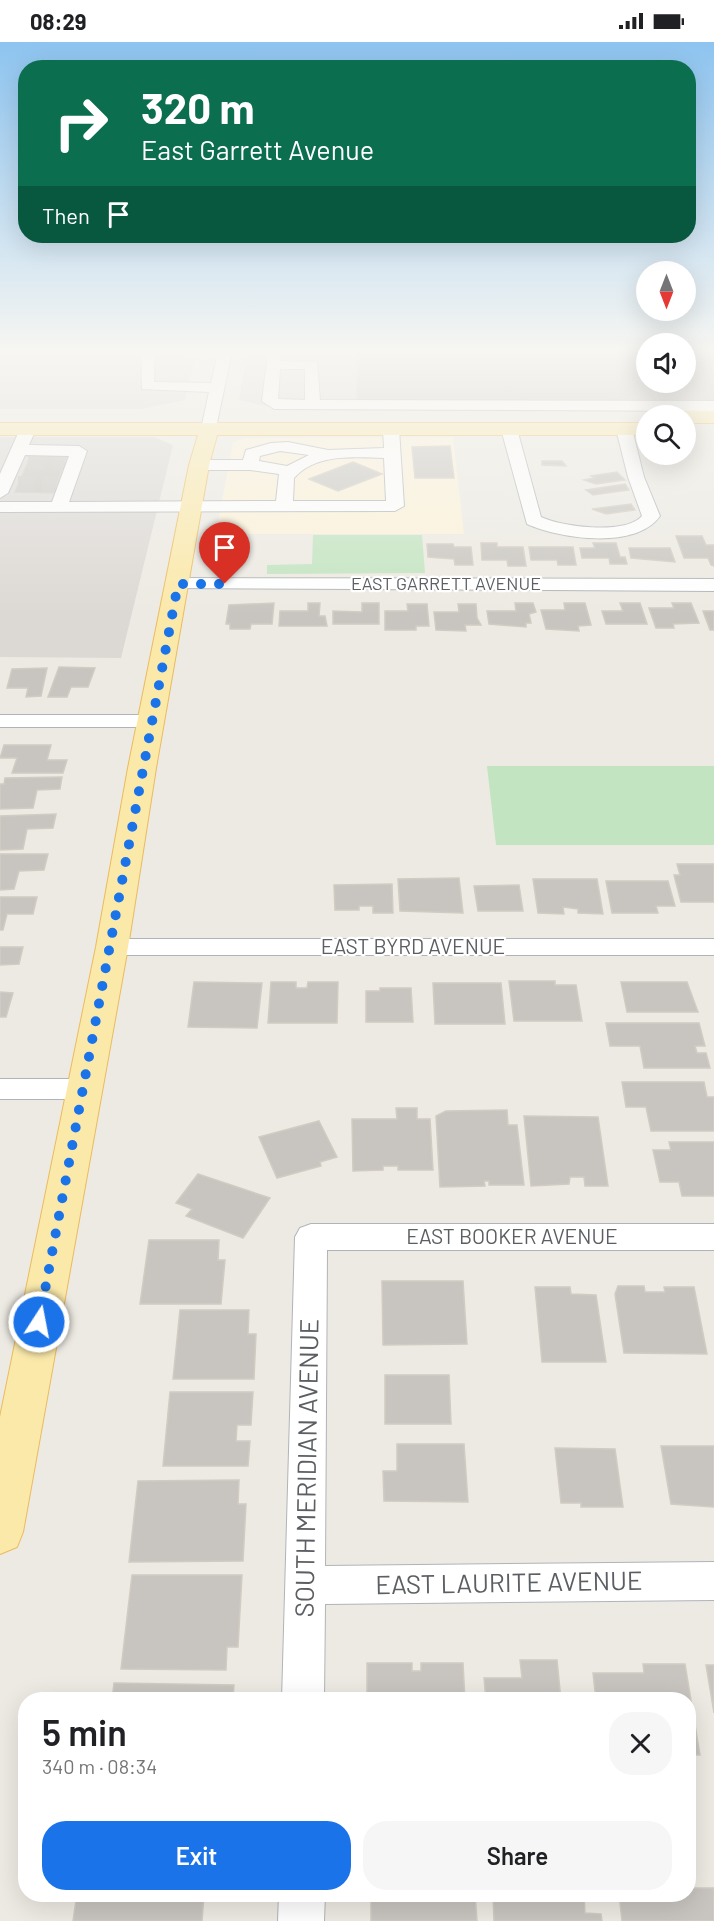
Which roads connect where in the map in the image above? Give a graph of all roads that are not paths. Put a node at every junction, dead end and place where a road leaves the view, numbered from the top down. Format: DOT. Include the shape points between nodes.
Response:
graph roads {
  1 [pos="25,440"];
  2 [pos="206,440"];
  3 [pos="391,440"];
  4 [pos="512,440"];
  5 [pos="627,440"];
  6 [pos="392,453"];
  7 [pos="325,455"];
  8 [pos="200,465"];
  9 [pos="250,465"];
  10 [pos="289,471"];
  11 [pos="14,472"];
  12 [pos="0,507"];
  13 [pos="59,507"];
  14 [pos="193,507"];
  15 [pos="284,507"];
  16 [pos="178,584"];
  17 [pos="714,585"];
  18 [pos="0,721"];
  19 [pos="151,721"];
  20 [pos="112,947"];
  21 [pos="714,947"];
  22 [pos="0,1089"];
  23 [pos="83,1089"];
  24 [pos="311,1237"];
  25 [pos="714,1237"];
  26 [pos="0,1532"];
  27 [pos="714,1581"];
  28 [pos="304,1585"];
  29 [pos="303,1692"];
  30 [pos="302,1902"];
  31 [pos="301,1921"];
  1 -- 11 [label="street"];
  2 -- 8 [label="main road"];
  3 -- 6 [label="street"];
  4 -- 5 [label="street" via="533,520 559,531 628,531 645,525 651,516"];
  6 -- 7 [label="street"];
  6 -- 15 [label="street" via="395,506"];
  7 -- 9 [label="street" via="297,446 269,446 252,453"];
  7 -- 10 [label="street"];
  8 -- 9 [label="street"];
  8 -- 14 [label="main road"];
  9 -- 10 [label="street"];
  10 -- 15 [label="street"];
  11 -- 13 [label="street" via="79,451 66,473"];
  12 -- 13 [label="street"];
  13 -- 14 [label="street"];
  14 -- 15 [label="street"];
  14 -- 16 [label="main road"];
  16 -- 17 [label="street, EAST GARRETT AVENUE"];
  16 -- 19 [label="main road"];
  18 -- 19 [label="street"];
  19 -- 20 [label="main road"];
  20 -- 21 [label="street, EAST BYRD AVENUE"];
  20 -- 23 [label="main road"];
  22 -- 23 [label="street"];
  23 -- 26 [label="main road"];
  24 -- 25 [label="street, EAST BOOKER AVENUE"];
  24 -- 28 [label="street, SOUTH MERIDIAN AVENUE"];
  27 -- 28 [label="street, EAST LAURITE AVENUE"];
  28 -- 29 [label="street, SOUTH MERIDIAN AVENUE"];
  30 -- 31 [label="street"];
}
